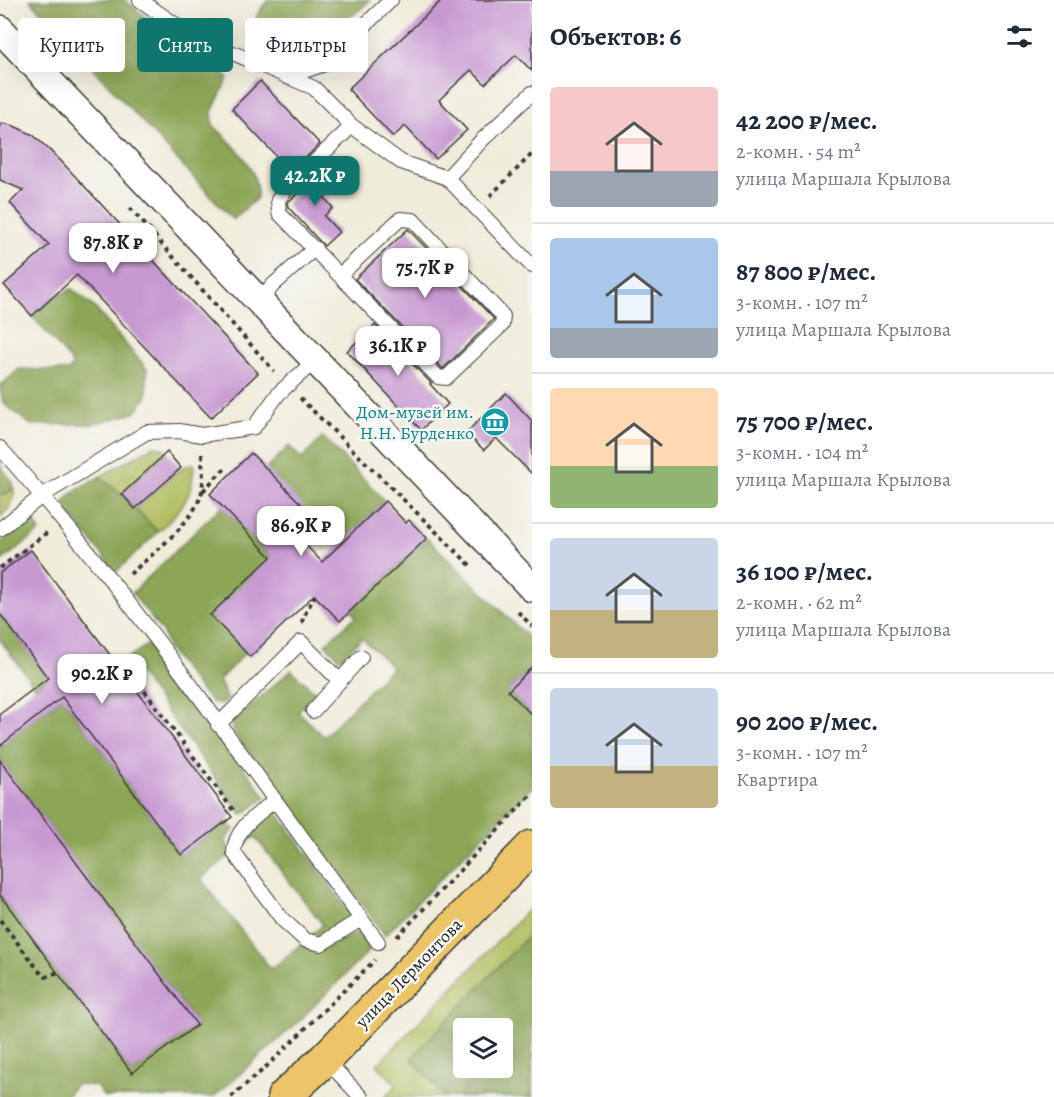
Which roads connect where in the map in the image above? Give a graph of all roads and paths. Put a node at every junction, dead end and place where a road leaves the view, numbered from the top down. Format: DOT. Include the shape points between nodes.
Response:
graph roads {
  1 [pos="140,0"];
  2 [pos="391,0"];
  3 [pos="0,29"];
  4 [pos="287,76"];
  5 [pos="532,93"];
  6 [pos="352,126"];
  7 [pos="532,154"];
  8 [pos="447,178"];
  9 [pos="123,200"];
  10 [pos="477,208"];
  11 [pos="315,248"];
  12 [pos="532,266"];
  13 [pos="340,275"];
  14 [pos="261,302"];
  15 [pos="316,360"];
  16 [pos="288,386"];
  17 [pos="202,435"];
  18 [pos="0,448"];
  19 [pos="228,475"];
  20 [pos="202,491"];
  21 [pos="43,495"];
  22 [pos="63,520"];
  23 [pos="0,529"];
  24 [pos="0,568"];
  25 [pos="473,568"];
  26 [pos="117,586"];
  27 [pos="532,588"];
  28 [pos="315,595"];
  29 [pos="515,609"];
  30 [pos="532,626"];
  31 [pos="301,642"];
  32 [pos="361,657"];
  33 [pos="123,662"];
  34 [pos="340,681"];
  35 [pos="313,711"];
  36 [pos="218,725"];
  37 [pos="274,801"];
  38 [pos="244,825"];
  39 [pos="532,847"];
  40 [pos="361,919"];
  41 [pos="1,922"];
  42 [pos="378,942"];
  43 [pos="58,972"];
  44 [pos="325,1059"];
  45 [pos="284,1097"];
  46 [pos="361,1097"];
  1 -- 4 [label="lane" via="189,34"];
  2 -- 4 [label="lane" via="325,64"];
  3 -- 14 [label="street"];
  4 -- 6 [label="lane" via="314,88"];
  5 -- 8 [label="lane"];
  6 -- 8 [label="lane" via="401,162"];
  6 -- 11 [label="lane" via="278,200 279,213"];
  7 -- 10 [label="path"];
  8 -- 10 [label="lane"];
  9 -- 16 [label="path"];
  10 -- 12 [label="lane"];
  11 -- 13 [label="lane"];
  11 -- 14 [label="lane"];
  13 -- 13 [label="lane" via="438,376 446,378 502,325 503,316 413,220 400,219"];
  14 -- 15 [label="street"];
  15 -- 16 [label="lane"];
  15 -- 27 [label="street"];
  16 -- 17 [label="lane" via="254,427"];
  16 -- 25 [label="path"];
  17 -- 20 [label="path"];
  17 -- 21 [label="lane" via="147,432"];
  18 -- 21 [label="lane"];
  19 -- 20 [label="path" via="223,470"];
  20 -- 26 [label="path" via="192,513 175,534"];
  21 -- 22 [label="lane"];
  21 -- 23 [label="lane"];
  22 -- 24 [label="path"];
  22 -- 26 [label="lane"];
  26 -- 36 [label="lane"];
  28 -- 31 [label="path" via="303,618"];
  29 -- 30 [label="path"];
  31 -- 34 [label="lane"];
  31 -- 36 [label="lane"];
  32 -- 34 [label="lane"];
  33 -- 38 [label="path"];
  34 -- 35 [label="lane"];
  36 -- 37 [label="lane"];
  37 -- 38 [label="lane"];
  37 -- 40 [label="lane"];
  38 -- 40 [label="lane" via="234,843 234,853 282,919 305,940 321,944"];
  39 -- 44 [label="main road, улица Лермонтова"];
  40 -- 42 [label="lane"];
  41 -- 43 [label="path" via="39,971 46,977"];
  44 -- 45 [label="main road, улица Лермонтова"];
  44 -- 46 [label="lane"];
}
